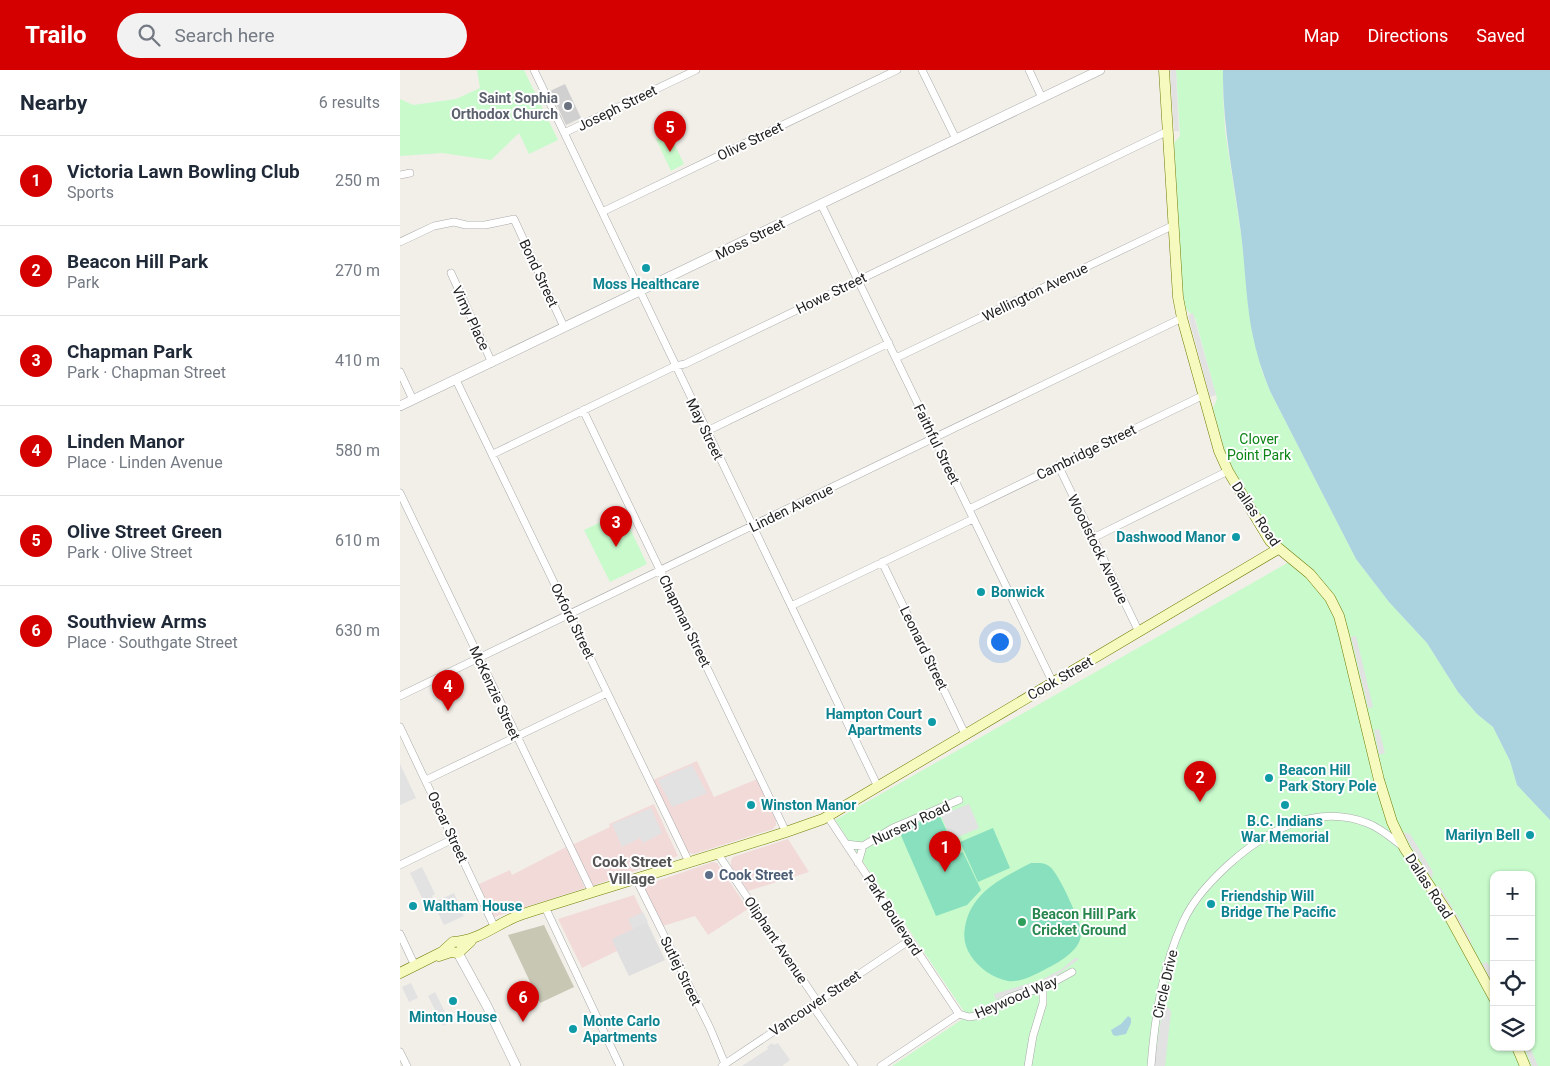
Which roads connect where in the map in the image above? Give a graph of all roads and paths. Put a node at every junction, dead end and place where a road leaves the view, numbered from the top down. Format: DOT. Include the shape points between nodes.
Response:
graph roads {
  1 [pos="534,70"];
  2 [pos="696,70"];
  3 [pos="897,70"];
  4 [pos="922,70"];
  5 [pos="1029,70"];
  6 [pos="1100,70"];
  7 [pos="1164,70"];
  8 [pos="1042,98"];
  9 [pos="1168,131"];
  10 [pos="564,133"];
  11 [pos="956,140"];
  12 [pos="410,173"];
  13 [pos="400,175"];
  14 [pos="822,204"];
  15 [pos="602,212"];
  16 [pos="1174,225"];
  17 [pos="400,242"];
  18 [pos="451,273"];
  19 [pos="858,280"];
  20 [pos="640,292"];
  21 [pos="1182,318"];
  22 [pos="564,327"];
  23 [pos="889,343"];
  24 [pos="896,358"];
  25 [pos="492,363"];
  26 [pos="675,366"];
  27 [pos="400,372"];
  28 [pos="456,380"];
  29 [pos="1204,395"];
  30 [pos="413,400"];
  31 [pos="400,406"];
  32 [pos="584,410"];
  33 [pos="706,431"];
  34 [pos="934,439"];
  35 [pos="492,454"];
  36 [pos="1058,465"];
  37 [pos="1228,472"];
  38 [pos="400,493"];
  39 [pos="969,509"];
  40 [pos="973,519"];
  41 [pos="752,527"];
  42 [pos="1093,538"];
  43 [pos="1278,549"];
  44 [pos="882,562"];
  45 [pos="660,570"];
  46 [pos="791,606"];
  47 [pos="570,614"];
  48 [pos="1139,632"];
  49 [pos="479,658"];
  50 [pos="1053,683"];
  51 [pos="607,693"];
  52 [pos="400,696"];
  53 [pos="400,727"];
  54 [pos="965,734"];
  55 [pos="516,736"];
  56 [pos="426,780"];
  57 [pos="878,787"];
  58 [pos="960,800"];
  59 [pos="828,817"];
  60 [pos="786,832"];
  61 [pos="453,839"];
  62 [pos="846,844"];
  63 [pos="863,846"];
  64 [pos="1405,849"];
  65 [pos="718,854"];
  66 [pos="689,862"];
  67 [pos="858,863"];
  68 [pos="400,864"];
  69 [pos="636,879"];
  70 [pos="592,892"];
  71 [pos="545,907"];
  72 [pos="495,928"];
  73 [pos="400,934"];
  74 [pos="910,940"];
  75 [pos="456,949"];
  76 [pos="415,966"];
  77 [pos="1072,972"];
  78 [pos="400,973"];
  79 [pos="1043,988"];
  80 [pos="1490,991"];
  81 [pos="815,1003"];
  82 [pos="959,1014"];
  83 [pos="1518,1051"];
  84 [pos="400,1052"];
  85 [pos="723,1065"];
  86 [pos="407,1066"];
  87 [pos="516,1066"];
  88 [pos="620,1066"];
  89 [pos="854,1066"];
  90 [pos="881,1066"];
  91 [pos="1028,1066"];
  92 [pos="1151,1066"];
  93 [pos="1525,1066"];
  1 -- 10 [label="street, May Street"];
  2 -- 10 [label="street, Joseph Street"];
  3 -- 15 [label="street, Olive Street"];
  4 -- 11 [label="street"];
  5 -- 8 [label="street"];
  6 -- 8 [label="street, Moss Street"];
  7 -- 9 [label="main road, Dallas Road"];
  8 -- 11 [label="street, Moss Street"];
  9 -- 16 [label="main road, Dallas Road"];
  9 -- 19 [label="street, Howe Street"];
  10 -- 15 [label="street, May Street"];
  11 -- 14 [label="street, Moss Street"];
  12 -- 13 [label="street"];
  14 -- 19 [label="street, Faithful Street"];
  14 -- 20 [label="street, Moss Street"];
  15 -- 20 [label="street, May Street"];
  16 -- 21 [label="main road, Dallas Road"];
  16 -- 24 [label="street, Wellington Avenue"];
  17 -- 22 [label="street, Bond Street" via="434,226 454,222 485,225 514,220"];
  18 -- 25 [label="street, Vimy Place"];
  19 -- 23 [label="street, Faithful Street"];
  19 -- 26 [label="street, Howe Street"];
  20 -- 22 [label="street, Moss Street"];
  20 -- 26 [label="street, May Street"];
  21 -- 29 [label="main road, Dallas Road"];
  21 -- 34 [label="street, Linden Avenue"];
  22 -- 25 [label="street, Moss Street"];
  23 -- 24 [label="street, Faithful Street"];
  23 -- 33 [label="street"];
  24 -- 34 [label="street, Faithful Street"];
  25 -- 28 [label="street, Moss Street"];
  26 -- 32 [label="street, Howe Street"];
  26 -- 33 [label="street, May Street"];
  27 -- 30 [label="street"];
  28 -- 30 [label="street, Moss Street"];
  28 -- 35 [label="street, Oxford Street"];
  29 -- 36 [label="street, Cambridge Street"];
  29 -- 37 [label="main road, Dallas Road"];
  30 -- 31 [label="street, Moss Street"];
  32 -- 35 [label="street, Howe Street"];
  32 -- 45 [label="street, Chapman Street"];
  33 -- 41 [label="street, May Street"];
  34 -- 39 [label="street, Faithful Street"];
  34 -- 41 [label="street, Linden Avenue"];
  35 -- 47 [label="street, Oxford Street"];
  36 -- 39 [label="street, Cambridge Street"];
  36 -- 42 [label="street, Woodstock Avenue"];
  37 -- 42 [label="street"];
  37 -- 43 [label="main road, Dallas Road"];
  38 -- 49 [label="street, McKenzie Street"];
  39 -- 40 [label="street, Faithful Street"];
  40 -- 44 [label="street"];
  40 -- 50 [label="street, Faithful Street"];
  41 -- 45 [label="street, Linden Avenue"];
  41 -- 46 [label="street, May Street"];
  42 -- 48 [label="street, Woodstock Avenue"];
  43 -- 48 [label="main road, Cook Street"];
  43 -- 64 [label="main road, Dallas Road" via="1321,586 1339,616 1386,804"];
  44 -- 46 [label="street"];
  44 -- 54 [label="street, Leonard Street"];
  45 -- 47 [label="street, Linden Avenue"];
  45 -- 60 [label="street, Chapman Street"];
  46 -- 57 [label="street, May Street"];
  47 -- 49 [label="street, Linden Avenue"];
  47 -- 51 [label="street, Oxford Street"];
  48 -- 50 [label="main road, Cook Street"];
  49 -- 52 [label="street, Linden Avenue"];
  49 -- 55 [label="street, McKenzie Street"];
  50 -- 54 [label="main road, Cook Street"];
  51 -- 55 [label="street"];
  51 -- 66 [label="street, Oxford Street"];
  53 -- 56 [label="street, Oscar Street"];
  54 -- 57 [label="main road, Cook Street"];
  55 -- 56 [label="street"];
  55 -- 70 [label="street, McKenzie Street"];
  56 -- 61 [label="street, Oscar Street"];
  57 -- 59 [label="main road, Cook Street"];
  58 -- 63 [label="street, Nursery Road" via="900,824"];
  59 -- 60 [label="main road, Cook Street"];
  59 -- 62 [label="street, Park Boulevard"];
  60 -- 65 [label="main road, Cook Street"];
  61 -- 68 [label="street"];
  61 -- 72 [label="street, Oscar Street"];
  62 -- 63 [label="street, Nursery Road"];
  62 -- 67 [label="street, Park Boulevard"];
  63 -- 67 [label="street, Nursery Road"];
  64 -- 80 [label="main road, Dallas Road" via="1447,912"];
  64 -- 92 [label="street, Circle Drive" via="1381,830 1361,821 1329,817 1300,821 1276,830 1246,850 1214,879 1192,906 1176,937 1156,1014"];
  65 -- 66 [label="main road, Cook Street"];
  65 -- 81 [label="street, Oliphant Avenue"];
  66 -- 69 [label="main road, Cook Street"];
  67 -- 74 [label="street, Park Boulevard"];
  69 -- 70 [label="main road, Cook Street"];
  69 -- 85 [label="street, Sutlej Street" via="710,1028"];
  70 -- 71 [label="main road, Cook Street"];
  71 -- 72 [label="main road, Cook Street"];
  71 -- 88 [label="street"];
  72 -- 75 [label="main road, Cook Street"];
  73 -- 76 [label="street"];
  74 -- 81 [label="street, Vancouver Street"];
  74 -- 82 [label="street, Park Boulevard"];
  75 -- 76 [label="main road, Cook Street"];
  75 -- 87 [label="street"];
  76 -- 78 [label="main road, Cook Street"];
  77 -- 79 [label="street, Heywood Way"];
  79 -- 82 [label="street, Heywood Way" via="1008,998 982,1015 969,1017"];
  79 -- 91 [label="street" via="1043,1003"];
  81 -- 85 [label="street, Vancouver Street"];
  81 -- 89 [label="street, Oliphant Avenue"];
  82 -- 90 [label="street"];
  83 -- 93 [label="main road"];
  84 -- 86 [label="street"];
}
